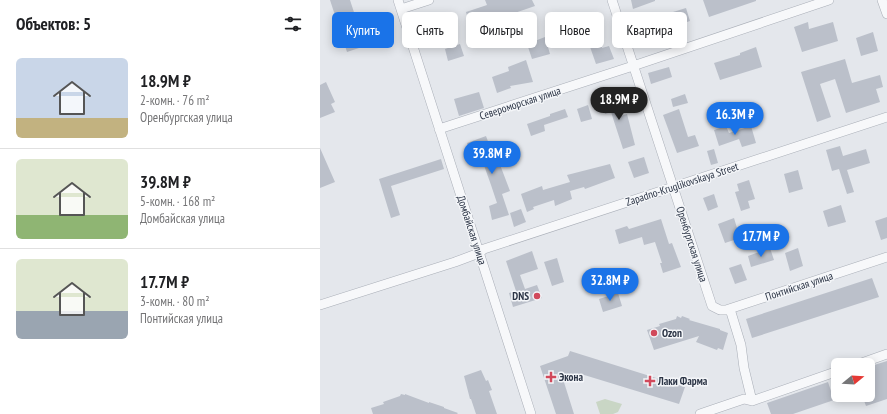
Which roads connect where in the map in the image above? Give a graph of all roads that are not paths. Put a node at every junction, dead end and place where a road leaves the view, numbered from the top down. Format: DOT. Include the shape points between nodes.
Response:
graph roads {
  1 [pos="398,0"];
  2 [pos="429,0"];
  3 [pos="612,0"];
  4 [pos="829,0"];
  5 [pos="882,0"];
  6 [pos="401,9"];
  7 [pos="887,14"];
  8 [pos="633,66"];
  9 [pos="887,117"];
  10 [pos="439,128"];
  11 [pos="673,188"];
  12 [pos="479,254"];
  13 [pos="887,258"];
  14 [pos="320,305"];
  15 [pos="712,306"];
  16 [pos="730,309"];
  17 [pos="887,354"];
  18 [pos="875,358"];
  19 [pos="831,373"];
  20 [pos="752,401"];
  21 [pos="530,414"];
  22 [pos="700,414"];
  1 -- 6 [label="street, Домбайская улица"];
  2 -- 6 [label="street"];
  3 -- 8 [label="street, Оренбургская улица"];
  4 -- 8 [label="street, Североморская улица"];
  5 -- 7 [label="street"];
  6 -- 10 [label="street, Домбайская улица"];
  8 -- 10 [label="street, Североморская улица"];
  8 -- 11 [label="street, Оренбургская улица"];
  9 -- 11 [label="street, Zapadno-Kruglikovskaya Street"];
  10 -- 12 [label="street, Домбайская улица"];
  11 -- 12 [label="street, Zapadno-Kruglikovskaya Street" via="484,249"];
  11 -- 15 [label="street, Оренбургская улица"];
  12 -- 14 [label="street, Zapadno-Kruglikovskaya Street"];
  12 -- 21 [label="street, Домбайская улица"];
  13 -- 16 [label="street, Понтийская улица"];
  15 -- 16 [label="street, Понтийская улица" via="723,311"];
  16 -- 20 [label="street" via="741,344"];
  17 -- 18 [label="street"];
  19 -- 20 [label="street"];
  20 -- 22 [label="street" via="744,399"];
}
